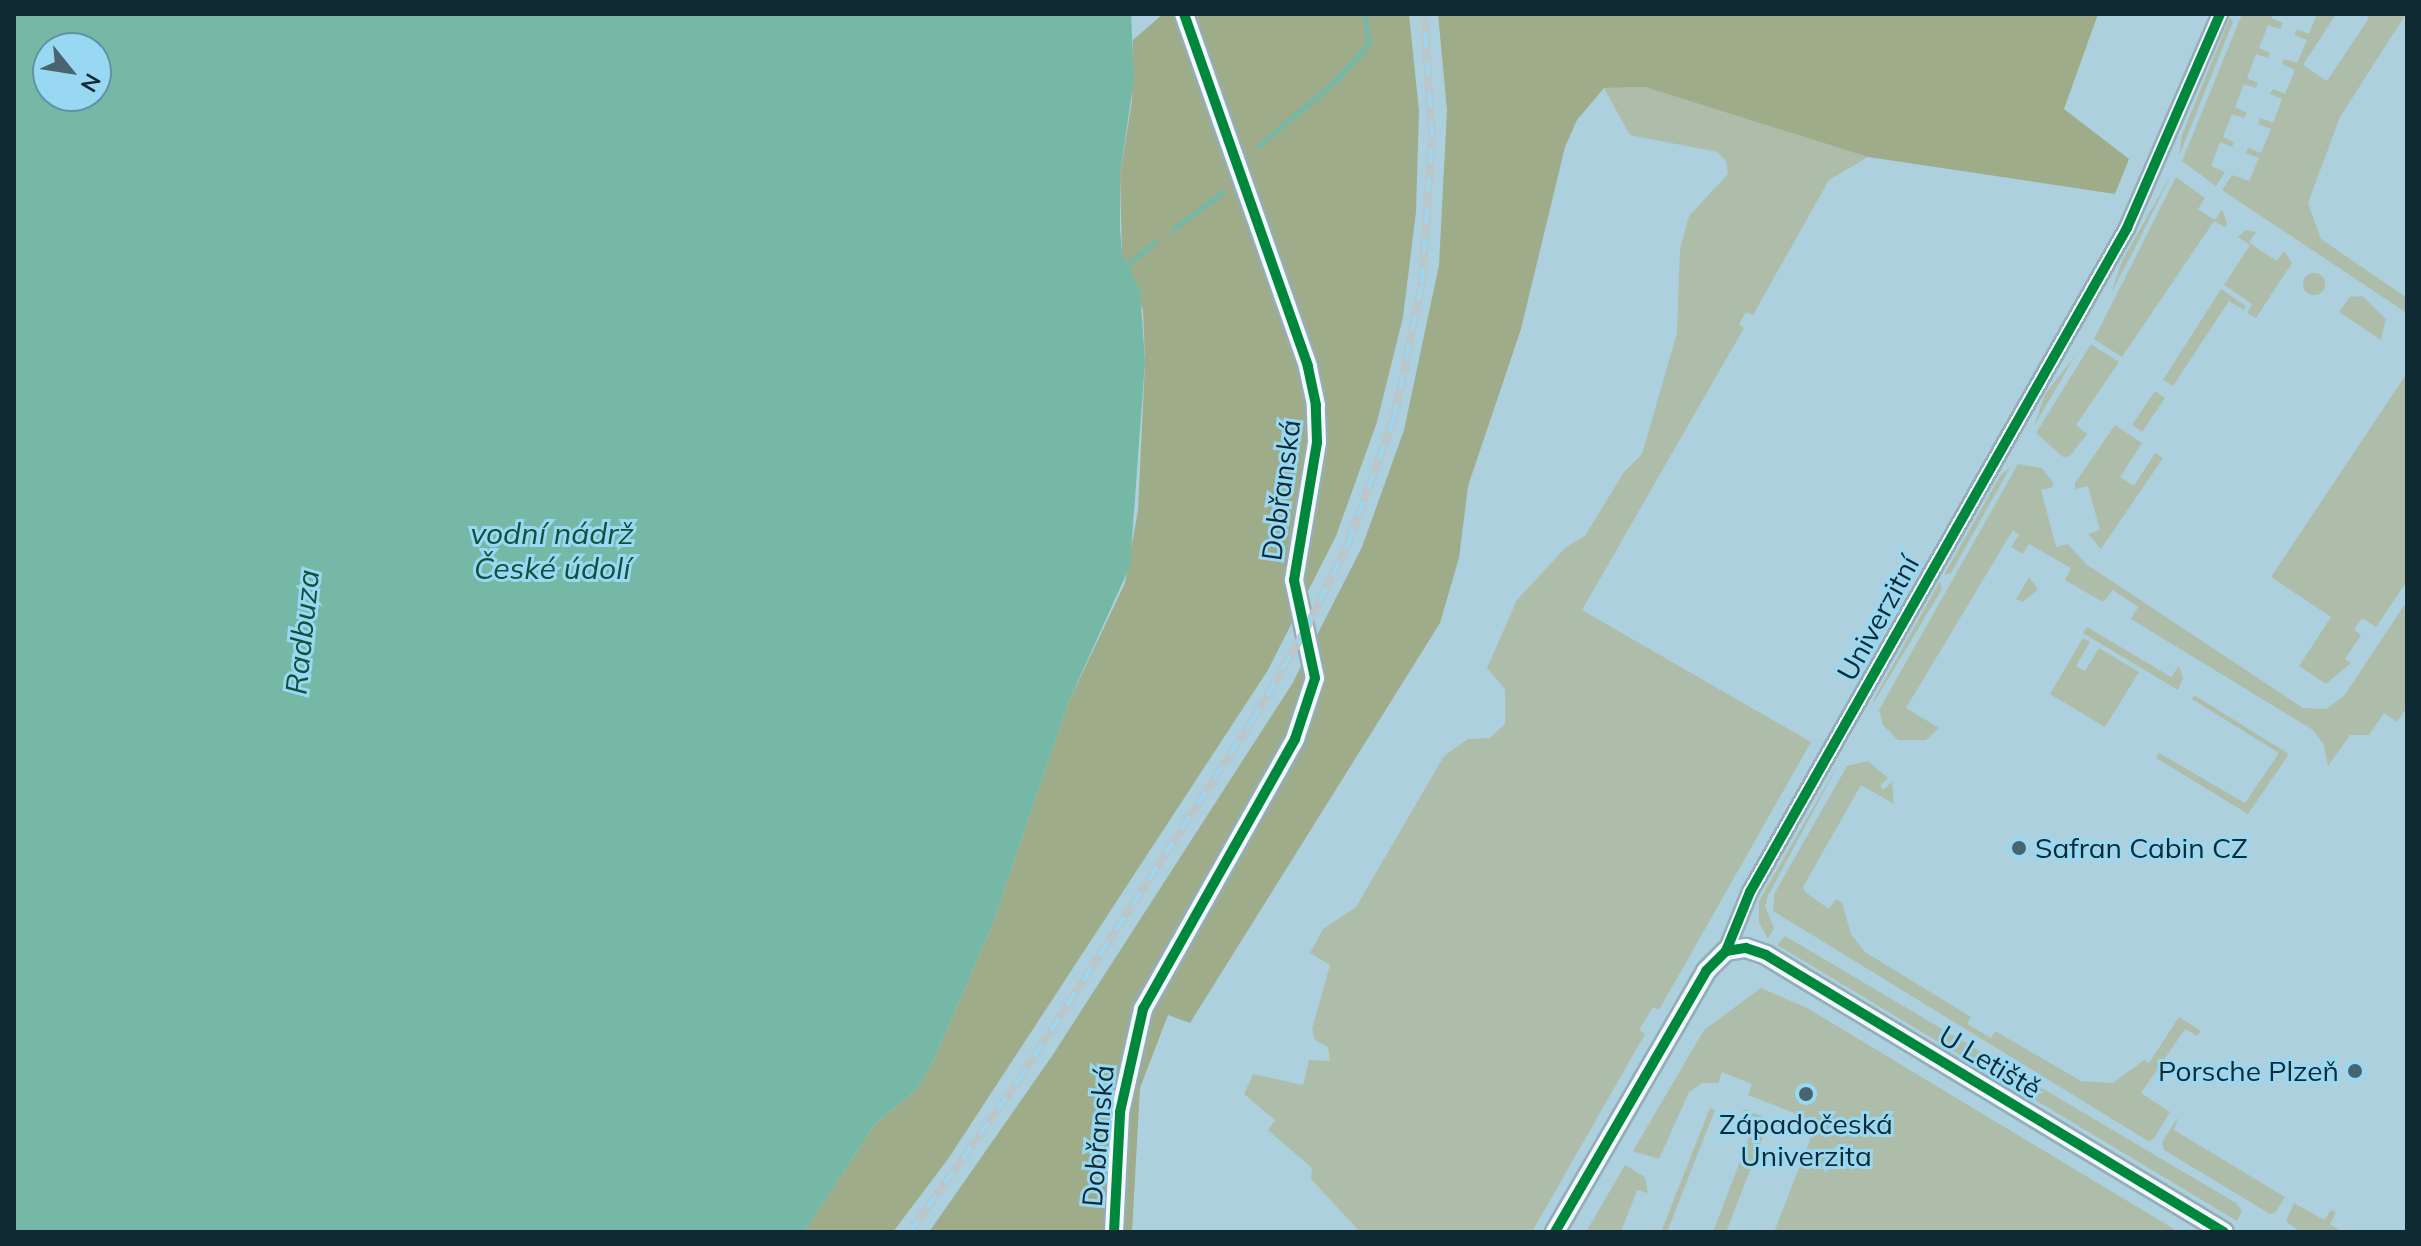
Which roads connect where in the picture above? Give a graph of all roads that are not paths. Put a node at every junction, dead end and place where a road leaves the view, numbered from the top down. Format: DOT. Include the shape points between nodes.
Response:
graph roads {
  1 [pos="1184,14"];
  2 [pos="2220,14"];
  3 [pos="1726,951"];
  4 [pos="1114,1232"];
  5 [pos="1555,1232"];
  6 [pos="2224,1232"];
  1 -- 4 [label="street, Dobřanská" via="1311,379 1317,442 1294,580 1315,678 1295,739 1143,1009 1120,1112"];
  2 -- 3 [label="street, Univerzitní" via="2127,228 1750,892"];
  3 -- 5 [label="street, Univerzitní" via="1706,971"];
  3 -- 6 [label="street, U Letiště" via="1746,948 1766,955"];
}
